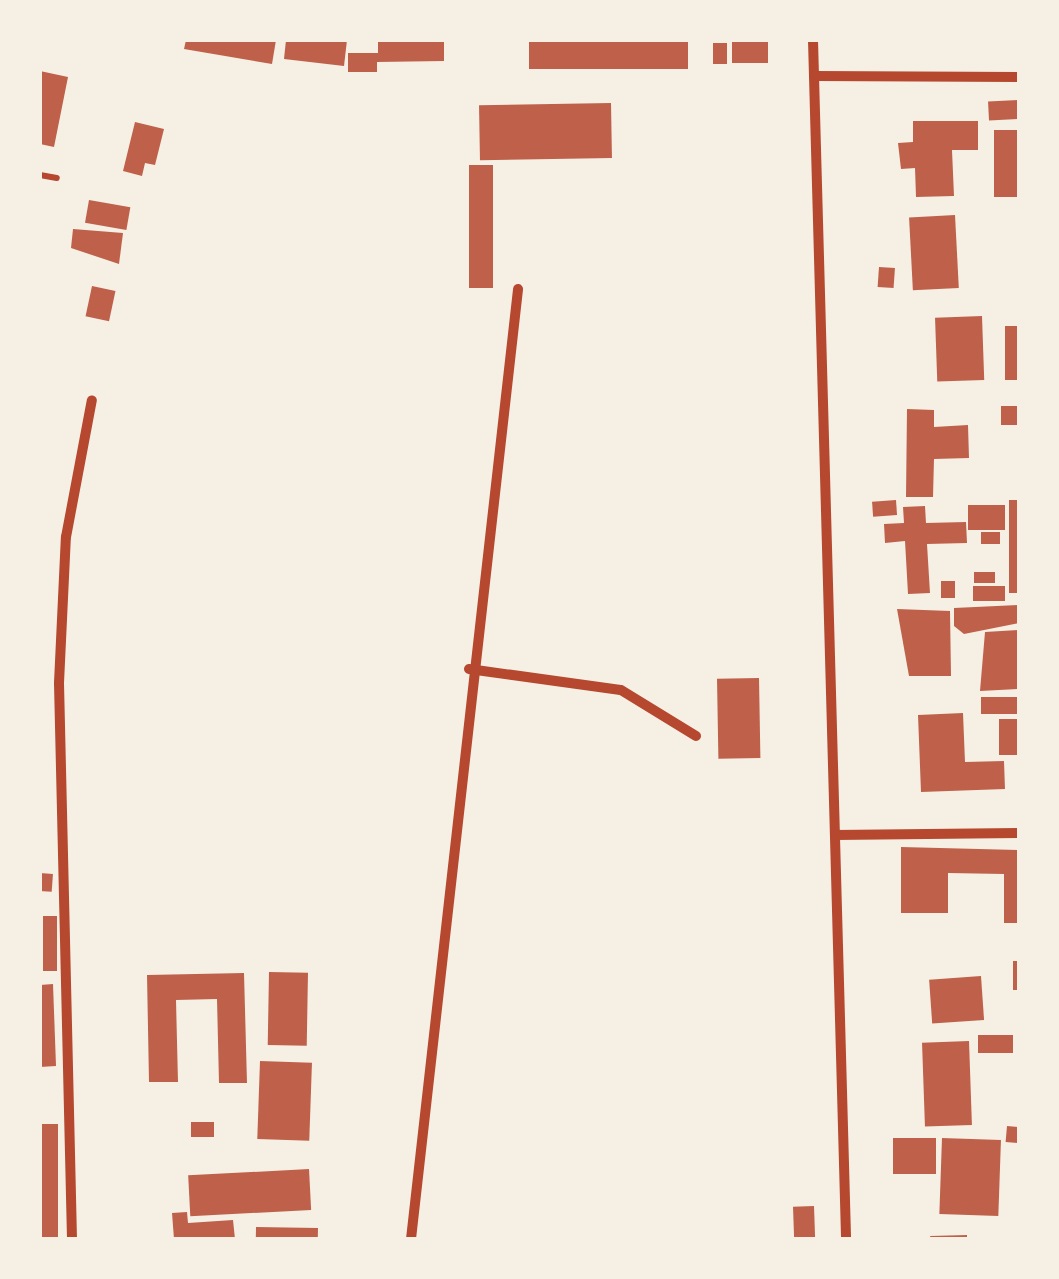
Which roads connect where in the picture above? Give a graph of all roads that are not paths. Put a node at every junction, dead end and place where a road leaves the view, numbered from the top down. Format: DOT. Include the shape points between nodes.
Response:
graph roads {
  1 [pos="813,40"];
  2 [pos="814,76"];
  3 [pos="1019,77"];
  4 [pos="40,174"];
  5 [pos="57,178"];
  6 [pos="518,289"];
  7 [pos="92,400"];
  8 [pos="469,669"];
  9 [pos="696,736"];
  10 [pos="1019,833"];
  11 [pos="835,836"];
  12 [pos="72,1239"];
  13 [pos="410,1239"];
  14 [pos="846,1239"];
  1 -- 2 [label="street"];
  2 -- 3 [label="street"];
  2 -- 11 [label="street"];
  4 -- 5 [label="lane"];
  6 -- 8 [label="street"];
  7 -- 12 [label="street" via="66,536 59,683"];
  8 -- 9 [label="street" via="621,690"];
  8 -- 13 [label="street"];
  10 -- 11 [label="street"];
  11 -- 14 [label="street"];
}
